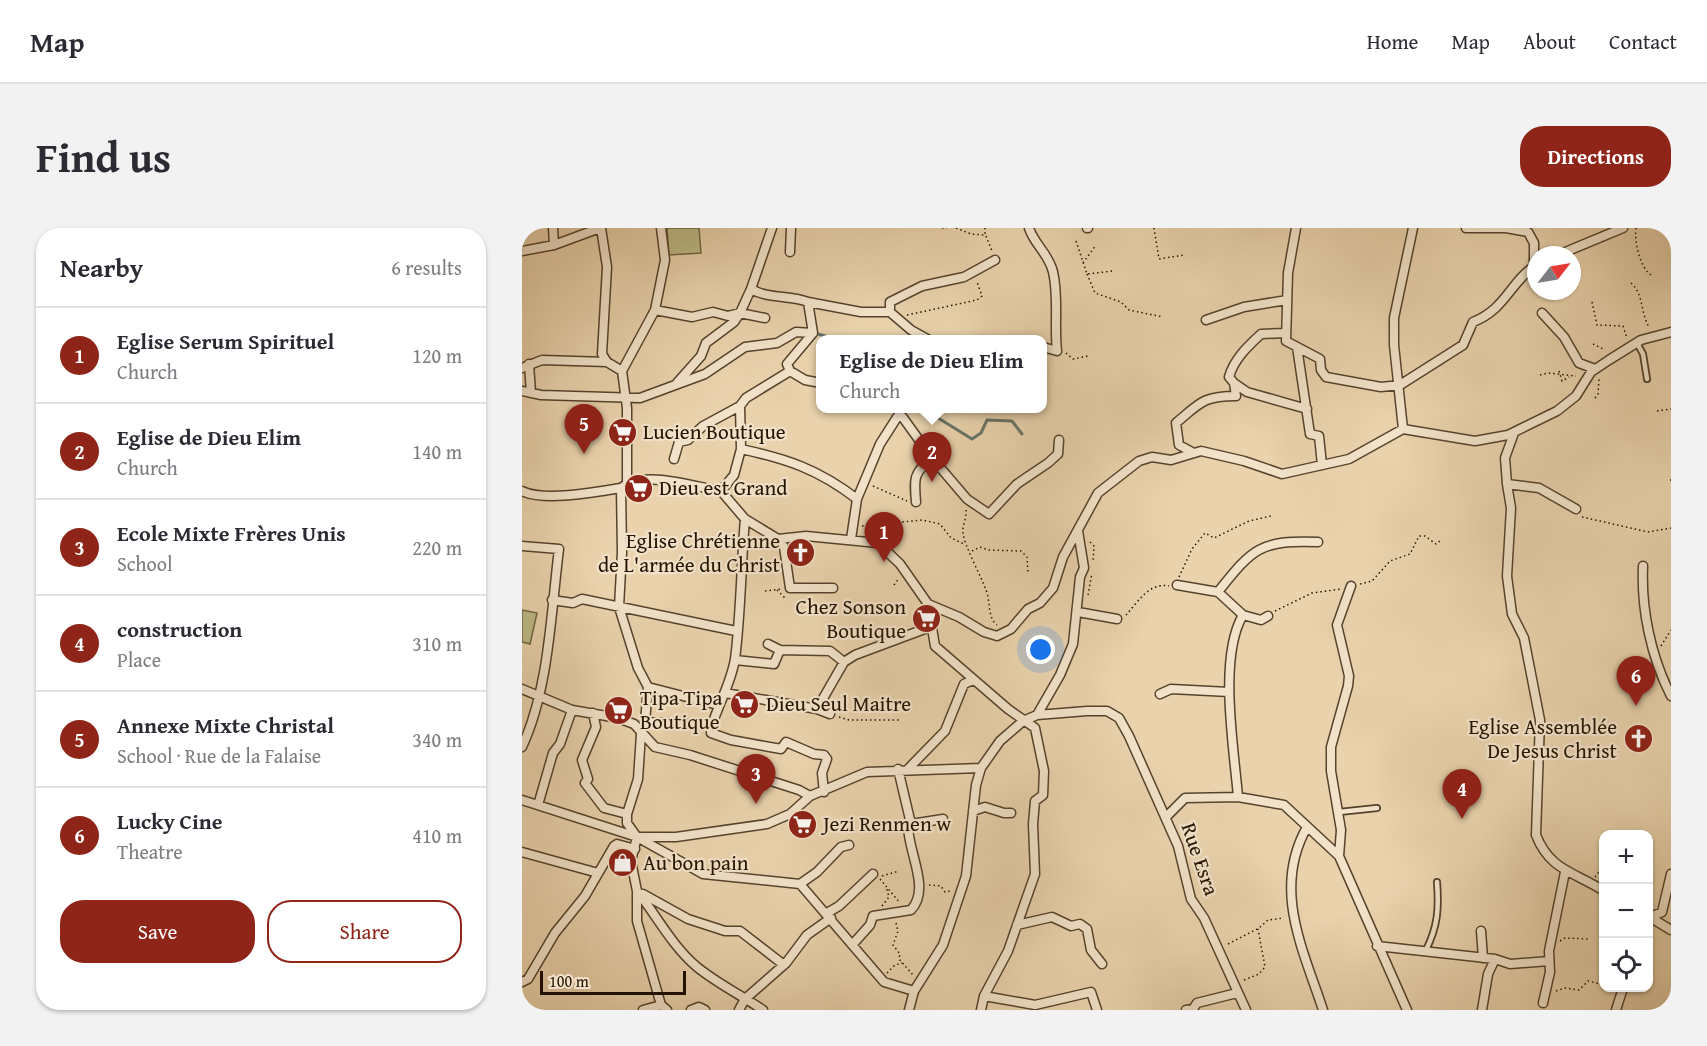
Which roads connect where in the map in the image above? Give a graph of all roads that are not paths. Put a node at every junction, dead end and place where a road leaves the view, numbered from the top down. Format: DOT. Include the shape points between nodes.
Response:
graph roads {
  1 [pos="553,228"];
  2 [pos="600,228"];
  3 [pos="662,228"];
  4 [pos="772,228"];
  5 [pos="792,228"];
  6 [pos="1029,228"];
  7 [pos="1296,228"];
  8 [pos="1413,228"];
  9 [pos="1466,228"];
  10 [pos="1504,228"];
  11 [pos="1623,228"];
  12 [pos="554,245"];
  13 [pos="1534,246"];
  14 [pos="1580,246"];
  15 [pos="522,251"];
  16 [pos="790,252"];
  17 [pos="995,260"];
  18 [pos="1527,274"];
  19 [pos="751,289"];
  20 [pos="1287,300"];
  21 [pos="807,302"];
  22 [pos="655,310"];
  23 [pos="740,313"];
  24 [pos="1542,313"];
  25 [pos="893,315"];
  26 [pos="765,318"];
  27 [pos="1206,320"];
  28 [pos="1671,332"];
  29 [pos="813,333"];
  30 [pos="1285,333"];
  31 [pos="920,335"];
  32 [pos="1636,343"];
  33 [pos="1297,347"];
  34 [pos="1047,348"];
  35 [pos="607,362"];
  36 [pos="526,366"];
  37 [pos="1595,369"];
  38 [pos="622,371"];
  39 [pos="790,371"];
  40 [pos="1647,379"];
  41 [pos="816,382"];
  42 [pos="1234,383"];
  43 [pos="1400,385"];
  44 [pos="672,387"];
  45 [pos="522,391"];
  46 [pos="531,393"];
  47 [pos="626,397"];
  48 [pos="740,406"];
  49 [pos="1308,409"];
  50 [pos="897,413"];
  51 [pos="902,413"];
  52 [pos="1403,429"];
  53 [pos="1514,433"];
  54 [pos="1059,440"];
  55 [pos="741,450"];
  56 [pos="1192,452"];
  57 [pos="932,458"];
  58 [pos="674,459"];
  59 [pos="1322,465"];
  60 [pos="1507,484"];
  61 [pos="624,486"];
  62 [pos="522,491"];
  63 [pos="721,491"];
  64 [pos="857,499"];
  65 [pos="916,502"];
  66 [pos="1576,509"];
  67 [pos="745,519"];
  68 [pos="1078,531"];
  69 [pos="778,539"];
  70 [pos="851,540"];
  71 [pos="1318,542"];
  72 [pos="522,546"];
  73 [pos="1643,566"];
  74 [pos="1177,585"];
  75 [pos="1351,586"];
  76 [pos="833,588"];
  77 [pos="1218,592"];
  78 [pos="552,600"];
  79 [pos="928,604"];
  80 [pos="619,608"];
  81 [pos="1078,612"];
  82 [pos="1243,615"];
  83 [pos="1268,616"];
  84 [pos="1117,619"];
  85 [pos="930,627"];
  86 [pos="736,631"];
  87 [pos="768,644"];
  88 [pos="780,650"];
  89 [pos="735,660"];
  90 [pos="844,662"];
  91 [pos="973,680"];
  92 [pos="648,687"];
  93 [pos="522,689"];
  94 [pos="1229,692"];
  95 [pos="725,693"];
  96 [pos="1160,694"];
  97 [pos="537,695"];
  98 [pos="1671,696"];
  99 [pos="718,705"];
  100 [pos="817,709"];
  101 [pos="572,710"];
  102 [pos="593,713"];
  103 [pos="830,714"];
  104 [pos="1037,715"];
  105 [pos="1023,721"];
  106 [pos="645,722"];
  107 [pos="712,725"];
  108 [pos="641,734"];
  109 [pos="522,747"];
  110 [pos="981,768"];
  111 [pos="898,769"];
  112 [pos="908,769"];
  113 [pos="824,792"];
  114 [pos="810,796"];
  115 [pos="1238,797"];
  116 [pos="522,800"];
  117 [pos="538,805"];
  118 [pos="1377,808"];
  119 [pos="973,811"];
  120 [pos="1339,812"];
  121 [pos="1011,813"];
  122 [pos="627,814"];
  123 [pos="1166,817"];
  124 [pos="944,819"];
  125 [pos="911,824"];
  126 [pos="1307,827"];
  127 [pos="637,837"];
  128 [pos="849,845"];
  129 [pos="635,849"];
  130 [pos="522,852"];
  131 [pos="1339,856"];
  132 [pos="1565,872"];
  133 [pos="598,873"];
  134 [pos="873,874"];
  135 [pos="1671,874"];
  136 [pos="1437,882"];
  137 [pos="800,884"];
  138 [pos="1599,888"];
  139 [pos="637,891"];
  140 [pos="1653,915"];
  141 [pos="829,916"];
  142 [pos="1653,919"];
  143 [pos="1017,925"];
  144 [pos="1671,930"];
  145 [pos="1481,931"];
  146 [pos="853,944"];
  147 [pos="1377,946"];
  148 [pos="1426,950"];
  149 [pos="1483,958"];
  150 [pos="1495,959"];
  151 [pos="1549,961"];
  152 [pos="1102,964"];
  153 [pos="784,965"];
  154 [pos="522,982"];
  155 [pos="1236,988"];
  156 [pos="914,991"];
  157 [pos="1621,992"];
  158 [pos="984,996"];
  159 [pos="745,999"];
  160 [pos="1543,1003"];
  161 [pos="664,1007"];
  162 [pos="1035,1008"];
  163 [pos="643,1010"];
  164 [pos="692,1010"];
  165 [pos="705,1010"];
  166 [pos="739,1010"];
  167 [pos="763,1010"];
  168 [pos="909,1010"];
  169 [pos="981,1010"];
  170 [pos="1097,1010"];
  171 [pos="1185,1010"];
  172 [pos="1246,1010"];
  173 [pos="1323,1010"];
  174 [pos="1407,1010"];
  175 [pos="1482,1010"];
  176 [pos="1616,1010"];
  1 -- 12 [label="street"];
  2 -- 12 [label="street"];
  2 -- 35 [label="street" via="607,267 602,354"];
  3 -- 22 [label="street" via="665,260"];
  4 -- 19 [label="street"];
  5 -- 16 [label="street"];
  6 -- 34 [label="street" via="1053,272 1057,351"];
  7 -- 20 [label="street"];
  8 -- 43 [label="street" via="1395,318 1394,345"];
  9 -- 10 [label="street"];
  10 -- 13 [label="street" via="1528,232"];
  11 -- 14 [label="street"];
  12 -- 15 [label="street"];
  17 -- 25 [label="street" via="964,277 922,286 890,302"];
  18 -- 43 [label="street" via="1499,305 1473,322 1463,345"];
  19 -- 21 [label="street"];
  19 -- 23 [label="street"];
  20 -- 27 [label="street"];
  20 -- 30 [label="street"];
  21 -- 25 [label="street"];
  21 -- 29 [label="street"];
  22 -- 23 [label="street" via="692,318 713,312 728,316"];
  22 -- 38 [label="street"];
  23 -- 26 [label="street"];
  23 -- 44 [label="street" via="706,343 701,356"];
  24 -- 37 [label="street" via="1564,337 1579,363"];
  25 -- 31 [label="street"];
  28 -- 32 [label="street"];
  29 -- 39 [label="street" via="787,364"];
  29 -- 44 [label="street" via="796,332 777,343 744,347 705,374"];
  30 -- 33 [label="street" via="1286,341"];
  30 -- 42 [label="street" via="1261,334 1246,348 1231,368 1229,377"];
  32 -- 37 [label="street"];
  32 -- 40 [label="lane" via="1643,354"];
  33 -- 43 [label="street" via="1320,359 1326,377 1381,387"];
  33 -- 49 [label="street"];
  35 -- 36 [label="street" via="558,359"];
  35 -- 38 [label="street"];
  36 -- 46 [label="street"];
  37 -- 53 [label="street" via="1576,396 1557,411"];
  38 -- 47 [label="street"];
  39 -- 41 [label="street"];
  39 -- 48 [label="street" via="746,398"];
  42 -- 49 [label="street" via="1247,392"];
  42 -- 56 [label="street" via="1236,396 1201,401 1176,423 1179,445"];
  43 -- 52 [label="street"];
  44 -- 47 [label="street" via="640,398"];
  45 -- 46 [label="street"];
  46 -- 47 [label="street"];
  47 -- 61 [label="street"];
  48 -- 55 [label="street"];
  48 -- 58 [label="street" via="679,442"];
  49 -- 59 [label="street" via="1310,434 1319,436"];
  50 -- 64 [label="street"];
  51 -- 57 [label="street"];
  52 -- 53 [label="street" via="1475,441"];
  52 -- 59 [label="street" via="1349,459"];
  53 -- 60 [label="street" via="1505,458"];
  54 -- 57 [label="street" via="1058,454 1017,484 989,514 967,499"];
  55 -- 63 [label="street" via="734,475"];
  55 -- 64 [label="street" via="816,470"];
  56 -- 59 [label="street" via="1244,461 1282,474"];
  56 -- 68 [label="street" via="1171,459 1152,457 1139,461 1098,493"];
  57 -- 65 [label="street" via="919,468"];
  60 -- 66 [label="street" via="1539,488"];
  60 -- 132 [label="street" via="1510,508 1506,576 1512,614 1524,638 1540,720 1536,835 1542,851"];
  61 -- 62 [label="street" via="580,494 531,495"];
  61 -- 63 [label="street" via="646,479"];
  61 -- 80 [label="street"];
  63 -- 67 [label="street"];
  64 -- 70 [label="street"];
  67 -- 69 [label="street"];
  67 -- 86 [label="street"];
  68 -- 79 [label="street" via="1063,557 1053,588 1011,629 997,636"];
  68 -- 81 [label="street" via="1084,568"];
  69 -- 70 [label="street" via="806,536"];
  69 -- 76 [label="street" via="784,546 790,588"];
  70 -- 79 [label="street" via="878,543 900,564"];
  71 -- 77 [label="street" via="1281,542 1258,550 1244,559"];
  72 -- 78 [label="street" via="559,549"];
  73 -- 98 [label="street" via="1641,595"];
  74 -- 77 [label="street"];
  75 -- 120 [label="street" via="1337,625 1349,676 1331,747"];
  77 -- 82 [label="street"];
  78 -- 80 [label="street" via="573,603 582,599"];
  78 -- 97 [label="street" via="548,645"];
  79 -- 85 [label="street"];
  80 -- 86 [label="street"];
  80 -- 92 [label="street"];
  81 -- 84 [label="street"];
  81 -- 104 [label="street" via="1073,644"];
  82 -- 83 [label="street" via="1261,620"];
  82 -- 94 [label="street" via="1233,637"];
  85 -- 90 [label="street"];
  85 -- 91 [label="street" via="935,646"];
  86 -- 89 [label="street"];
  87 -- 88 [label="street"];
  88 -- 89 [label="street" via="774,664"];
  88 -- 90 [label="street" via="830,651"];
  89 -- 95 [label="street"];
  90 -- 100 [label="street"];
  91 -- 105 [label="street"];
  91 -- 112 [label="street" via="964,684 945,731"];
  92 -- 99 [label="street"];
  92 -- 106 [label="street"];
  93 -- 97 [label="street"];
  94 -- 96 [label="street" via="1171,688"];
  94 -- 115 [label="street"];
  95 -- 99 [label="street"];
  95 -- 100 [label="street"];
  97 -- 101 [label="street"];
  97 -- 109 [label="street"];
  99 -- 107 [label="street"];
  100 -- 103 [label="street"];
  101 -- 102 [label="street"];
  101 -- 117 [label="street" via="553,753"];
  102 -- 108 [label="street" via="634,724"];
  102 -- 122 [label="street" via="596,727 582,760 588,779 585,783 604,808"];
  104 -- 105 [label="street, Rue Esra"];
  104 -- 123 [label="street, Rue Esra" via="1107,711 1119,718"];
  105 -- 110 [label="street, Rue Esra" via="1000,741"];
  105 -- 143 [label="street" via="1035,728 1044,771 1043,795 1035,801 1035,874"];
  106 -- 107 [label="street"];
  106 -- 108 [label="street"];
  107 -- 113 [label="street" via="711,733 731,740 781,749 786,742 824,755"];
  108 -- 114 [label="street" via="654,747 690,755"];
  108 -- 122 [label="street" via="638,779"];
  110 -- 112 [label="street"];
  110 -- 119 [label="street"];
  111 -- 112 [label="street"];
  111 -- 113 [label="street" via="867,772"];
  111 -- 125 [label="street"];
  113 -- 114 [label="street"];
  114 -- 127 [label="street" via="790,814 767,824 676,837"];
  115 -- 123 [label="street" via="1185,798"];
  115 -- 126 [label="street" via="1284,805"];
  116 -- 117 [label="street"];
  117 -- 127 [label="street"];
  118 -- 120 [label="lane"];
  119 -- 121 [label="street" via="985,807"];
  119 -- 156 [label="street" via="966,876 943,945"];
  120 -- 131 [label="street"];
  122 -- 127 [label="street" via="627,823"];
  123 -- 155 [label="street, Rue Esra" via="1178,846 1191,899 1204,918"];
  124 -- 125 [label="street"];
  125 -- 146 [label="street" via="908,841 919,887 917,904 911,910 873,916"];
  126 -- 131 [label="street"];
  126 -- 173 [label="street" via="1298,843 1291,873 1292,920"];
  127 -- 129 [label="street"];
  127 -- 137 [label="street" via="703,874"];
  128 -- 137 [label="street" via="841,847 817,873"];
  129 -- 133 [label="street" via="617,844"];
  129 -- 139 [label="street" via="631,861"];
  130 -- 133 [label="street"];
  131 -- 147 [label="street"];
  132 -- 138 [label="street"];
  132 -- 151 [label="street"];
  133 -- 154 [label="street" via="528,979"];
  134 -- 141 [label="street"];
  135 -- 140 [label="street" via="1662,912"];
  136 -- 148 [label="lane" via="1436,930"];
  137 -- 141 [label="street"];
  139 -- 153 [label="street" via="688,919 725,931 740,931"];
  139 -- 159 [label="street" via="688,959"];
  139 -- 161 [label="street" via="637,921"];
  141 -- 146 [label="street"];
  141 -- 153 [label="street" via="807,935"];
  142 -- 144 [label="street"];
  143 -- 152 [label="street" via="1052,917 1071,926 1080,924 1087,929 1091,950"];
  143 -- 158 [label="street"];
  145 -- 149 [label="street"];
  146 -- 156 [label="street" via="885,982"];
  147 -- 148 [label="street"];
  147 -- 174 [label="street"];
  148 -- 149 [label="street"];
  149 -- 150 [label="street"];
  150 -- 151 [label="street" via="1510,964"];
  150 -- 175 [label="street" via="1488,974"];
  151 -- 160 [label="street"];
  153 -- 159 [label="street"];
  155 -- 171 [label="street"];
  155 -- 172 [label="street, Rue Esra"];
  156 -- 168 [label="street"];
  157 -- 176 [label="street"];
  158 -- 162 [label="street"];
  158 -- 169 [label="street"];
  159 -- 166 [label="street"];
  159 -- 167 [label="street"];
  161 -- 163 [label="street"];
  162 -- 170 [label="street" via="1091,992"];
  164 -- 165 [label="street"];
}
